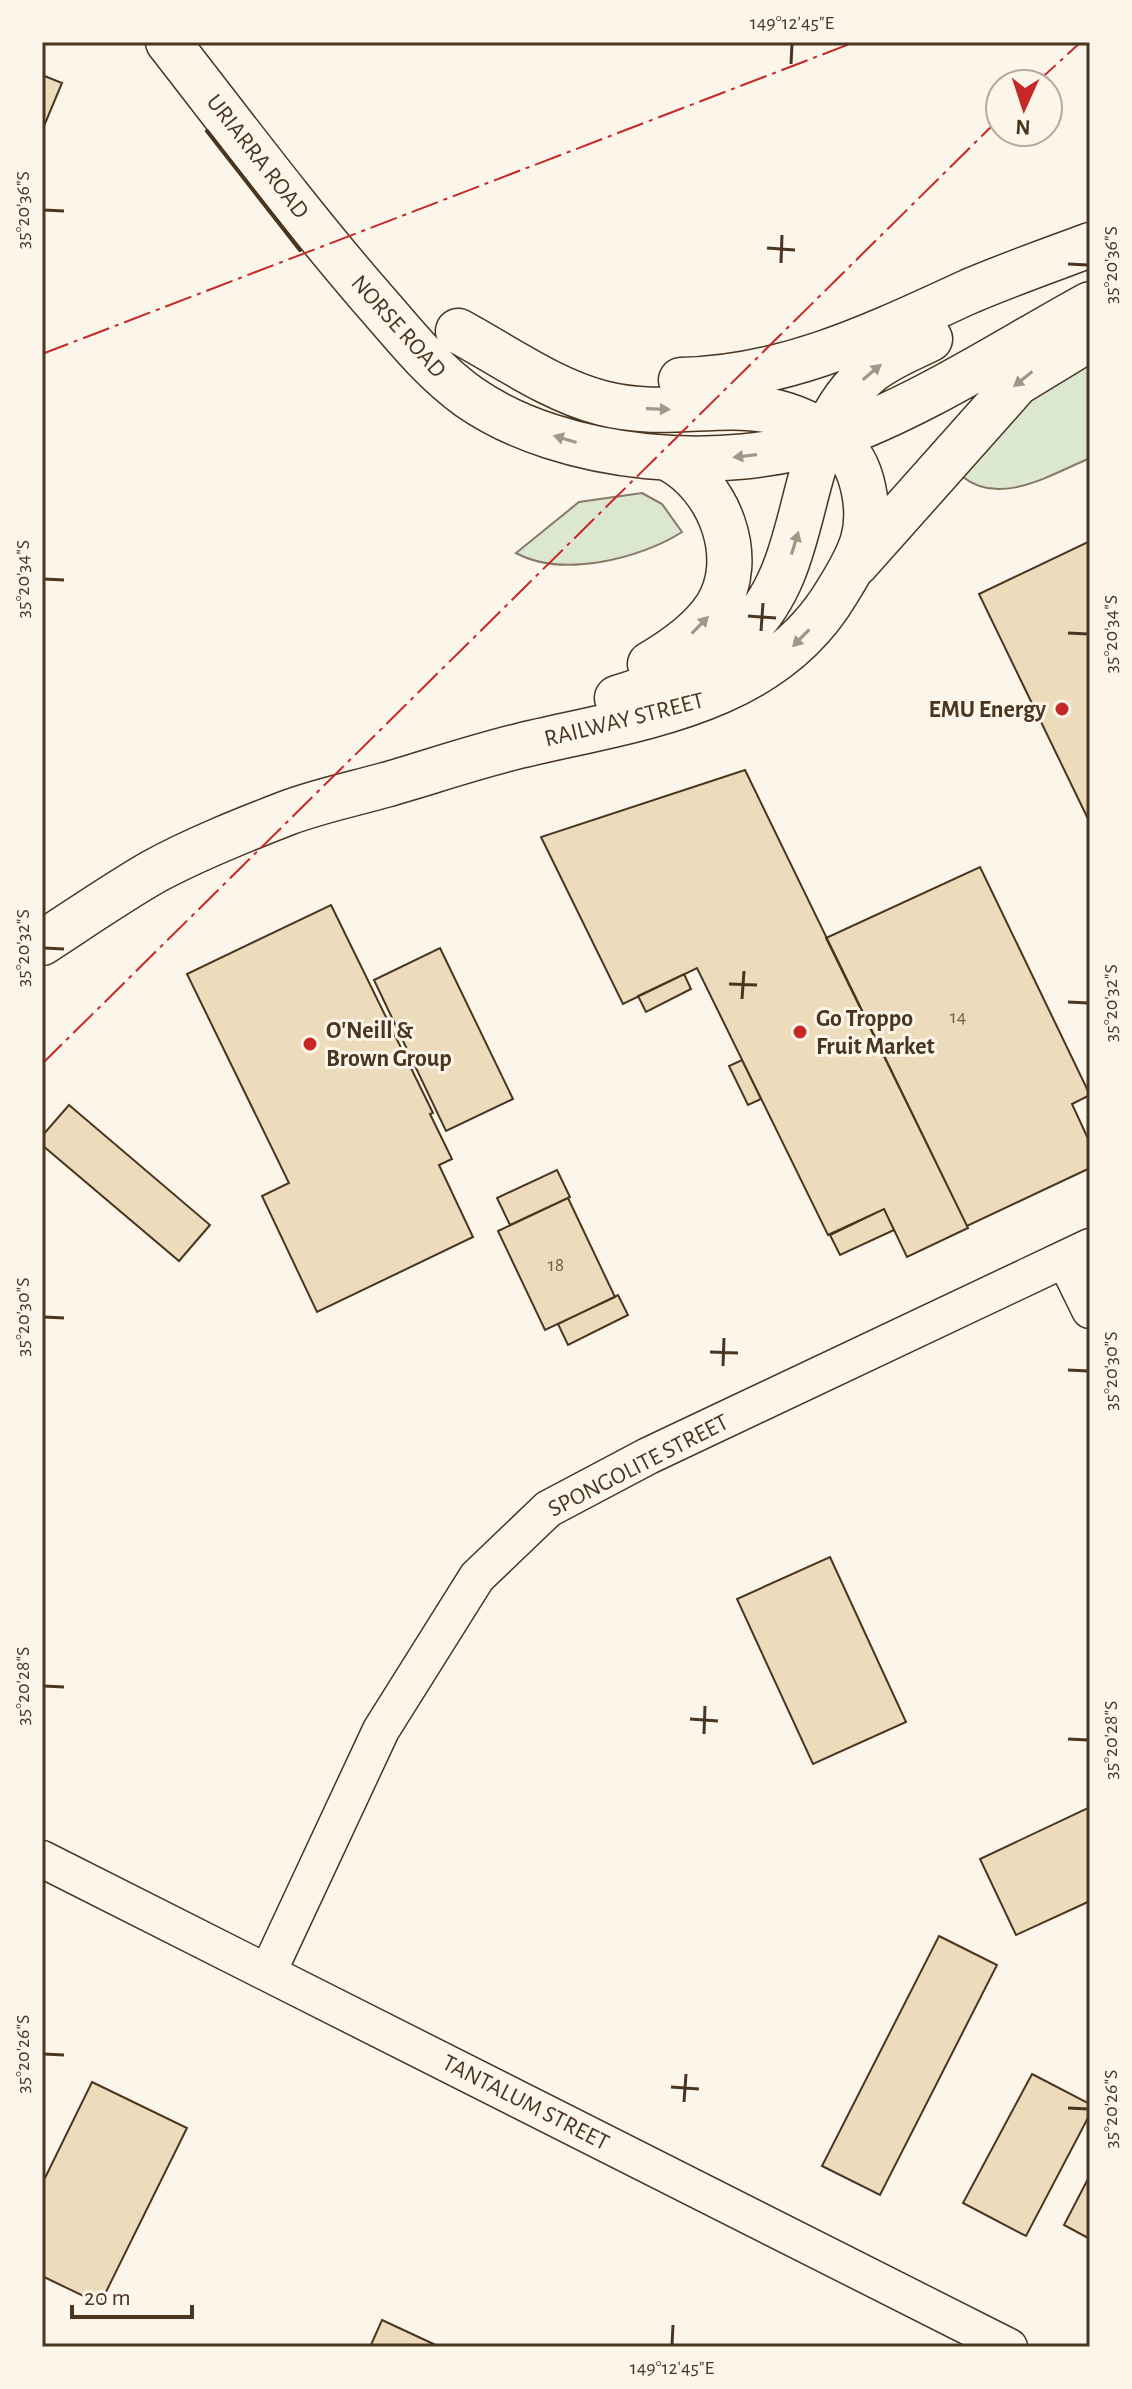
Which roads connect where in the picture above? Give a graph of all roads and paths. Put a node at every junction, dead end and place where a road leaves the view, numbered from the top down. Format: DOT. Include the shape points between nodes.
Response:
graph roads {
  1 [pos="168,42"];
  2 [pos="1090,245"];
  3 [pos="1090,254"];
  4 [pos="348,270"];
  5 [pos="1090,304"];
  6 [pos="458,331"];
  7 [pos="1090,338"];
  8 [pos="825,437"];
  9 [pos="669,459"];
  10 [pos="847,575"];
  11 [pos="566,714"];
  12 [pos="479,756"];
  13 [pos="42,943"];
  14 [pos="1078,1253"];
  15 [pos="1090,1310"];
  16 [pos="42,1859"];
  17 [pos="268,1972"];
  18 [pos="1009,2347"];
  1 -- 4 [label="main road, URIARRA ROAD"];
  2 -- 6 [label="main road, NORSE ROAD" via="821,356 734,377 608,376 541,363"];
  8 -- 3 [label="main road, RAILWAY STREET, one-way" via="857,385 884,362"];
  4 -- 6 [label="main road, NORSE ROAD"];
  9 -- 4 [label="main road, NORSE ROAD, one-way" via="559,437 471,398 431,366"];
  5 -- 8 [label="main road, NORSE ROAD" via="901,407"];
  6 -- 8 [label="main road, RAILWAY STREET, one-way" via="601,402 659,409 764,408 796,417"];
  7 -- 10 [label="main road, one-way" via="1017,383"];
  8 -- 9 [label="main road, NORSE ROAD, one-way" via="749,455"];
  8 -- 10 [label="main road, RAILWAY STREET" via="854,461 865,503 865,533"];
  11 -- 8 [label="main road, RAILWAY STREET, one-way" via="672,678 743,634 783,577"];
  11 -- 9 [label="main road, RAILWAY STREET, one-way" via="685,641 722,595 729,566 720,518 704,486"];
  10 -- 12 [label="main road, RAILWAY STREET, one-way" via="794,646 727,691 692,705"];
  11 -- 12 [label="main road, RAILWAY STREET"];
  12 -- 13 [label="main road, RAILWAY STREET" via="290,812 155,871"];
  14 -- 15 [label="street"];
  14 -- 17 [label="street, SPONGOLITE STREET" via="648,1456 548,1509 477,1577 381,1730"];
  16 -- 17 [label="street, TANTALUM STREET"];
  17 -- 18 [label="street, TANTALUM STREET"];
}
